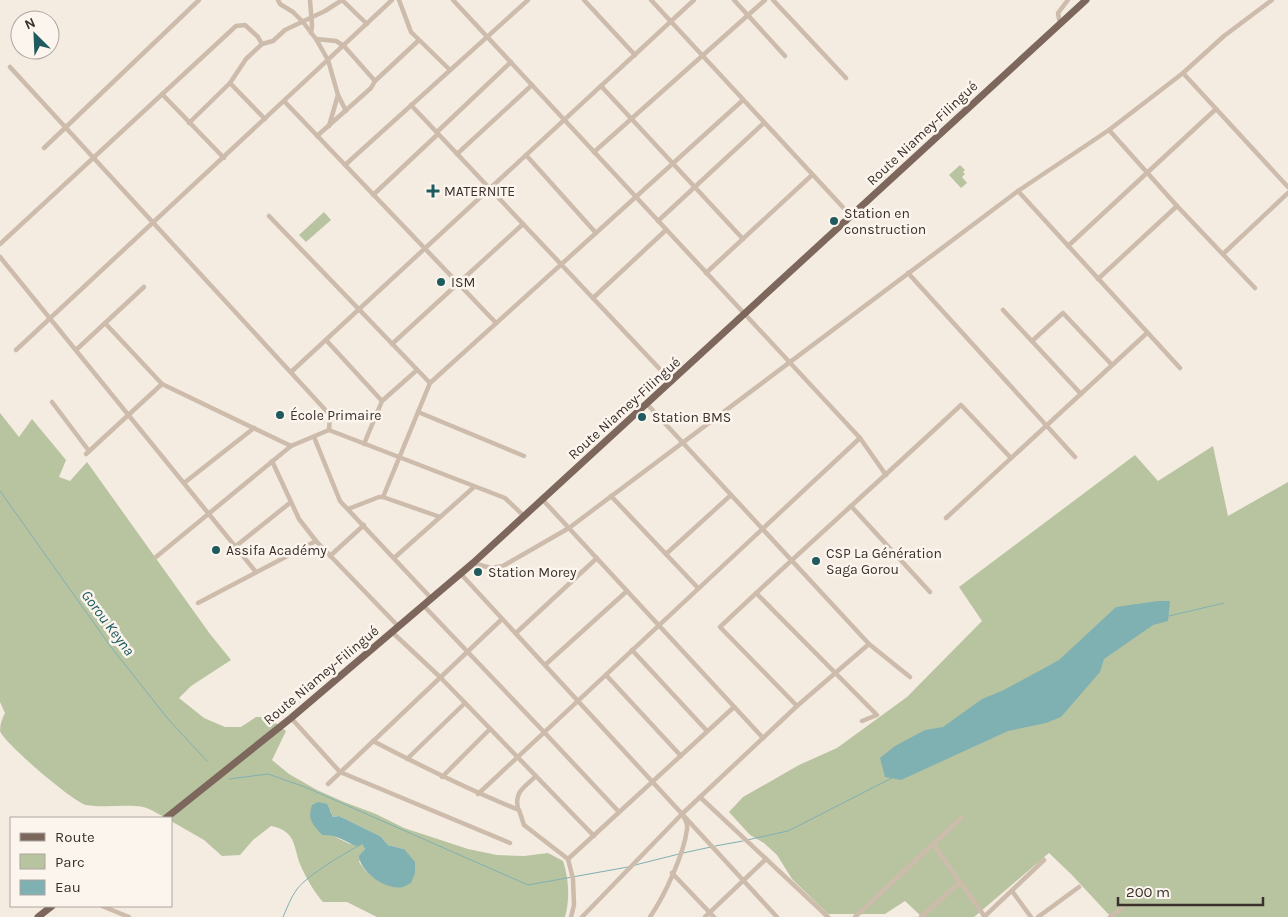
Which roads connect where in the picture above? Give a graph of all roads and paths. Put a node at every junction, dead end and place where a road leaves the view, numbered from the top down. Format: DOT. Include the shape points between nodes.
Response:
graph roads {
  1 [pos="199,0"];
  2 [pos="278,0"];
  3 [pos="310,0"];
  4 [pos="342,0"];
  5 [pos="392,0"];
  6 [pos="399,0"];
  7 [pos="454,0"];
  8 [pos="584,0"];
  9 [pos="651,0"];
  10 [pos="694,0"];
  11 [pos="734,0"];
  12 [pos="766,0"];
  13 [pos="774,0"];
  14 [pos="1068,0"];
  15 [pos="1086,0"];
  16 [pos="1272,0"];
  17 [pos="525,1"];
  18 [pos="748,16"];
  19 [pos="311,17"];
  20 [pos="303,22"];
  21 [pos="671,22"];
  22 [pos="367,24"];
  23 [pos="1060,24"];
  24 [pos="311,33"];
  25 [pos="487,36"];
  26 [pos="316,39"];
  27 [pos="418,41"];
  28 [pos="262,44"];
  29 [pos="344,46"];
  30 [pos="635,55"];
  31 [pos="702,56"];
  32 [pos="785,56"];
  33 [pos="328,60"];
  34 [pos="511,62"];
  35 [pos="10,67"];
  36 [pos="450,70"];
  37 [pos="1183,73"];
  38 [pos="846,78"];
  39 [pos="375,81"];
  40 [pos="230,83"];
  41 [pos="532,84"];
  42 [pos="601,86"];
  43 [pos="162,94"];
  44 [pos="338,96"];
  45 [pos="743,100"];
  46 [pos="284,101"];
  47 [pos="411,105"];
  48 [pos="1216,109"];
  49 [pos="346,111"];
  50 [pos="265,119"];
  51 [pos="631,119"];
  52 [pos="564,120"];
  53 [pos="764,122"];
  54 [pos="189,123"];
  55 [pos="329,126"];
  56 [pos="66,128"];
  57 [pos="1109,130"];
  58 [pos="438,133"];
  59 [pos="317,136"];
  60 [pos="44,148"];
  61 [pos="594,152"];
  62 [pos="457,154"];
  63 [pos="526,155"];
  64 [pos="93,158"];
  65 [pos="224,158"];
  66 [pos="673,164"];
  67 [pos="345,165"];
  68 [pos="1148,173"];
  69 [pos="812,175"];
  70 [pos="694,187"];
  71 [pos="1288,187"];
  72 [pos="490,189"];
  73 [pos="1018,191"];
  74 [pos="1288,193"];
  75 [pos="373,195"];
  76 [pos="636,197"];
  77 [pos="1177,206"];
  78 [pos="269,216"];
  79 [pos="851,216"];
  80 [pos="658,221"];
  81 [pos="153,223"];
  82 [pos="523,224"];
  83 [pos="666,230"];
  84 [pos="596,233"];
  85 [pos="743,239"];
  86 [pos="0,244"];
  87 [pos="1068,246"];
  88 [pos="425,249"];
  89 [pos="1223,254"];
  90 [pos="0,257"];
  91 [pos="561,264"];
  92 [pos="706,273"];
  93 [pos="908,273"];
  94 [pos="1098,279"];
  95 [pos="458,284"];
  96 [pos="144,286"];
  97 [pos="1255,288"];
  98 [pos="593,298"];
  99 [pos="359,309"];
  100 [pos="1003,310"];
  101 [pos="745,314"];
  102 [pos="50,319"];
  103 [pos="105,323"];
  104 [pos="496,324"];
  105 [pos="1147,333"];
  106 [pos="326,340"];
  107 [pos="1032,341"];
  108 [pos="392,344"];
  109 [pos="16,350"];
  110 [pos="76,350"];
  111 [pos="790,362"];
  112 [pos="1112,365"];
  113 [pos="1180,368"];
  114 [pos="418,370"];
  115 [pos="291,372"];
  116 [pos="672,382"];
  117 [pos="430,383"];
  118 [pos="162,384"];
  119 [pos="1081,394"];
  120 [pos="382,401"];
  121 [pos="52,402"];
  122 [pos="647,404"];
  123 [pos="418,412"];
  124 [pos="129,415"];
  125 [pos="1046,426"];
  126 [pos="254,428"];
  127 [pos="329,430"];
  128 [pos="314,436"];
  129 [pos="860,438"];
  130 [pos="682,442"];
  131 [pos="364,444"];
  132 [pos="291,446"];
  133 [pos="524,456"];
  134 [pos="1074,457"];
  135 [pos="400,458"];
  136 [pos="1011,458"];
  137 [pos="272,461"];
  138 [pos="886,475"];
  139 [pos="184,483"];
  140 [pos="474,487"];
  141 [pos="731,495"];
  142 [pos="611,496"];
  143 [pos="383,497"];
  144 [pos="542,499"];
  145 [pos="291,502"];
  146 [pos="851,506"];
  147 [pos="348,509"];
  148 [pos="209,514"];
  149 [pos="524,516"];
  150 [pos="440,517"];
  151 [pos="946,518"];
  152 [pos="364,525"];
  153 [pos="569,528"];
  154 [pos="763,528"];
  155 [pos="316,541"];
  156 [pos="236,546"];
  157 [pos="666,554"];
  158 [pos="330,556"];
  159 [pos="156,557"];
  160 [pos="394,558"];
  161 [pos="597,558"];
  162 [pos="790,560"];
  163 [pos="473,563"];
  164 [pos="256,572"];
  165 [pos="460,573"];
  166 [pos="698,588"];
  167 [pos="626,591"];
  168 [pos="930,592"];
  169 [pos="756,593"];
  170 [pos="431,598"];
  171 [pos="198,603"];
  172 [pos="423,605"];
  173 [pos="502,618"];
  174 [pos="398,626"];
  175 [pos="658,626"];
  176 [pos="392,632"];
  177 [pos="516,633"];
  178 [pos="869,644"];
  179 [pos="632,650"];
  180 [pos="468,651"];
  181 [pos="545,665"];
  182 [pos="834,672"];
  183 [pos="606,675"];
  184 [pos="440,677"];
  185 [pos="910,677"];
  186 [pos="578,701"];
  187 [pos="465,703"];
  188 [pos="797,706"];
  189 [pos="734,707"];
  190 [pos="291,718"];
  191 [pos="862,721"];
  192 [pos="490,729"];
  193 [pos="707,731"];
  194 [pos="544,732"];
  195 [pos="763,738"];
  196 [pos="373,741"];
  197 [pos="680,756"];
  198 [pos="518,757"];
  199 [pos="407,759"];
  200 [pos="340,772"];
  201 [pos="536,776"];
  202 [pos="442,777"];
  203 [pos="652,782"];
  204 [pos="328,784"];
  205 [pos="478,794"];
  206 [pos="700,797"];
  207 [pos="518,809"];
  208 [pos="619,812"];
  209 [pos="682,814"];
  210 [pos="167,817"];
  211 [pos="961,818"];
  212 [pos="594,836"];
  213 [pos="510,843"];
  214 [pos="933,844"];
  215 [pos="568,859"];
  216 [pos="766,859"];
  217 [pos="1044,860"];
  218 [pos="672,873"];
  219 [pos="743,881"];
  220 [pos="960,882"];
  221 [pos="1079,887"];
  222 [pos="1012,891"];
  223 [pos="51,907"];
  224 [pos="104,907"];
  225 [pos="1122,908"];
  226 [pos="710,912"];
  227 [pos="38,917"];
  228 [pos="129,917"];
  229 [pos="571,917"];
  230 [pos="582,917"];
  231 [pos="650,917"];
  232 [pos="704,917"];
  233 [pos="714,917"];
  234 [pos="777,917"];
  235 [pos="828,917"];
  236 [pos="855,917"];
  237 [pos="921,917"];
  238 [pos="984,917"];
  239 [pos="1031,917"];
  240 [pos="1038,917"];
  241 [pos="1110,917"];
  1 -- 56 [label="street"];
  2 -- 20 [label="street"];
  3 -- 19 [label="street"];
  4 -- 19 [label="street"];
  4 -- 22 [label="street"];
  5 -- 22 [label="street"];
  6 -- 27 [label="street" via="411,32"];
  7 -- 25 [label="street"];
  8 -- 30 [label="street"];
  9 -- 21 [label="street"];
  10 -- 21 [label="street"];
  11 -- 18 [label="street"];
  12 -- 18 [label="street"];
  13 -- 38 [label="street"];
  14 -- 23 [label="street" via="1058,13"];
  15 -- 23 [label="main road, Route Niamey-Filingué"];
  16 -- 37 [label="street" via="1224,36"];
  17 -- 25 [label="street"];
  18 -- 31 [label="street"];
  18 -- 32 [label="street"];
  19 -- 20 [label="street"];
  19 -- 24 [label="street"];
  20 -- 24 [label="street"];
  20 -- 28 [label="street" via="285,30 273,41"];
  21 -- 30 [label="street"];
  21 -- 31 [label="street"];
  22 -- 29 [label="street"];
  23 -- 79 [label="main road, Route Niamey-Filingué"];
  24 -- 26 [label="street"];
  25 -- 34 [label="street"];
  25 -- 36 [label="street"];
  26 -- 29 [label="street" via="336,41"];
  26 -- 33 [label="street"];
  27 -- 36 [label="street"];
  27 -- 39 [label="street"];
  28 -- 40 [label="street" via="246,58"];
  28 -- 43 [label="street" via="251,29 244,25 236,26"];
  29 -- 33 [label="street"];
  29 -- 39 [label="street"];
  30 -- 42 [label="street"];
  31 -- 45 [label="street"];
  31 -- 51 [label="street"];
  33 -- 44 [label="street"];
  33 -- 46 [label="street"];
  34 -- 41 [label="street"];
  34 -- 58 [label="street"];
  35 -- 56 [label="street"];
  36 -- 47 [label="street"];
  37 -- 48 [label="street"];
  37 -- 57 [label="street"];
  39 -- 49 [label="street"];
  40 -- 50 [label="street"];
  40 -- 54 [label="street"];
  41 -- 52 [label="street"];
  41 -- 62 [label="street"];
  42 -- 51 [label="street"];
  42 -- 52 [label="street"];
  43 -- 54 [label="street"];
  43 -- 64 [label="street"];
  44 -- 49 [label="street"];
  44 -- 55 [label="street"];
  45 -- 53 [label="street"];
  45 -- 66 [label="street"];
  46 -- 50 [label="street"];
  46 -- 59 [label="street"];
  47 -- 58 [label="street"];
  47 -- 67 [label="street"];
  48 -- 68 [label="street"];
  48 -- 71 [label="street"];
  49 -- 55 [label="street"];
  50 -- 65 [label="street"];
  51 -- 61 [label="street"];
  51 -- 66 [label="street"];
  52 -- 61 [label="street"];
  52 -- 63 [label="street"];
  53 -- 69 [label="street"];
  53 -- 70 [label="street"];
  54 -- 65 [label="street"];
  55 -- 59 [label="street"];
  56 -- 60 [label="street"];
  56 -- 64 [label="street"];
  57 -- 68 [label="street"];
  57 -- 73 [label="street"];
  58 -- 62 [label="street"];
  58 -- 75 [label="street"];
  59 -- 67 [label="street"];
  61 -- 76 [label="street"];
  62 -- 72 [label="street"];
  63 -- 72 [label="street"];
  63 -- 84 [label="street"];
  64 -- 81 [label="street"];
  64 -- 86 [label="street"];
  65 -- 81 [label="street"];
  66 -- 70 [label="street"];
  66 -- 76 [label="street"];
  67 -- 75 [label="street"];
  68 -- 77 [label="street"];
  68 -- 87 [label="street"];
  69 -- 79 [label="street"];
  69 -- 85 [label="street"];
  70 -- 80 [label="street"];
  70 -- 85 [label="street"];
  72 -- 82 [label="street"];
  72 -- 88 [label="street"];
  73 -- 87 [label="street"];
  73 -- 93 [label="street"];
  74 -- 89 [label="street"];
  75 -- 88 [label="street"];
  76 -- 80 [label="street"];
  76 -- 84 [label="street"];
  77 -- 89 [label="street"];
  77 -- 94 [label="street"];
  78 -- 99 [label="street"];
  79 -- 101 [label="main road, Route Niamey-Filingué"];
  80 -- 83 [label="street"];
  81 -- 102 [label="street"];
  81 -- 115 [label="street"];
  82 -- 91 [label="street"];
  82 -- 95 [label="street"];
  83 -- 92 [label="street"];
  83 -- 98 [label="street"];
  84 -- 91 [label="street"];
  85 -- 92 [label="street"];
  87 -- 94 [label="street"];
  88 -- 95 [label="street"];
  88 -- 99 [label="street"];
  89 -- 97 [label="street"];
  90 -- 102 [label="street"];
  91 -- 98 [label="street"];
  91 -- 104 [label="street"];
  92 -- 101 [label="street"];
  93 -- 111 [label="street"];
  93 -- 125 [label="street"];
  94 -- 105 [label="street"];
  95 -- 104 [label="street"];
  95 -- 108 [label="street"];
  96 -- 103 [label="street"];
  98 -- 116 [label="street"];
  99 -- 106 [label="street"];
  99 -- 108 [label="street"];
  100 -- 107 [label="street"];
  101 -- 111 [label="street"];
  101 -- 116 [label="main road, Route Niamey-Filingué"];
  102 -- 109 [label="street"];
  102 -- 110 [label="street"];
  103 -- 110 [label="street"];
  103 -- 118 [label="street"];
  104 -- 117 [label="street"];
  105 -- 112 [label="street"];
  105 -- 113 [label="street"];
  106 -- 115 [label="street"];
  106 -- 120 [label="street"];
  107 -- 112 [label="street" via="1062,313"];
  107 -- 119 [label="street"];
  108 -- 114 [label="street"];
  110 -- 124 [label="street"];
  111 -- 129 [label="street"];
  111 -- 130 [label="street"];
  112 -- 119 [label="street"];
  114 -- 117 [label="street"];
  114 -- 120 [label="street"];
  115 -- 127 [label="street" via="330,415"];
  116 -- 122 [label="main road, Route Niamey-Filingué"];
  117 -- 123 [label="street"];
  118 -- 124 [label="street"];
  118 -- 126 [label="street"];
  119 -- 125 [label="street"];
  120 -- 131 [label="street"];
  121 -- 124 [label="street" via="87,452"];
  122 -- 130 [label="street"];
  122 -- 144 [label="main road, Route Niamey-Filingué"];
  123 -- 133 [label="street"];
  123 -- 135 [label="street"];
  124 -- 139 [label="street"];
  125 -- 134 [label="street"];
  125 -- 136 [label="street"];
  126 -- 132 [label="street"];
  126 -- 139 [label="street"];
  127 -- 128 [label="street"];
  127 -- 131 [label="street"];
  128 -- 132 [label="street"];
  128 -- 147 [label="street" via="340,501"];
  129 -- 138 [label="street"];
  129 -- 154 [label="street"];
  130 -- 141 [label="street"];
  130 -- 142 [label="street"];
  131 -- 135 [label="street"];
  132 -- 137 [label="street"];
  135 -- 140 [label="street"];
  135 -- 143 [label="street"];
  136 -- 138 [label="street" via="961,405"];
  136 -- 151 [label="street"];
  137 -- 145 [label="street"];
  137 -- 148 [label="street"];
  138 -- 146 [label="street"];
  139 -- 148 [label="street"];
  140 -- 149 [label="street" via="505,498"];
  140 -- 150 [label="street"];
  141 -- 154 [label="street"];
  141 -- 157 [label="street"];
  142 -- 153 [label="street"];
  142 -- 157 [label="street"];
  143 -- 147 [label="street"];
  143 -- 150 [label="street"];
  144 -- 149 [label="main road, Route Niamey-Filingué"];
  144 -- 153 [label="street"];
  145 -- 155 [label="street"];
  145 -- 156 [label="street"];
  146 -- 162 [label="street"];
  146 -- 168 [label="street"];
  147 -- 152 [label="street"];
  148 -- 156 [label="street"];
  148 -- 159 [label="street"];
  149 -- 163 [label="main road, Route Niamey-Filingué"];
  150 -- 160 [label="street"];
  152 -- 158 [label="street"];
  152 -- 160 [label="street"];
  153 -- 161 [label="street"];
  153 -- 163 [label="street" via="504,566 491,568"];
  154 -- 162 [label="street"];
  154 -- 166 [label="street"];
  155 -- 158 [label="street"];
  155 -- 164 [label="street"];
  156 -- 164 [label="street"];
  157 -- 166 [label="street"];
  158 -- 174 [label="street"];
  160 -- 170 [label="street"];
  161 -- 167 [label="street"];
  161 -- 177 [label="street"];
  162 -- 169 [label="street"];
  162 -- 178 [label="street"];
  163 -- 165 [label="main road, Route Niamey-Filingué"];
  164 -- 171 [label="street"];
  165 -- 170 [label="main road, Route Niamey-Filingué"];
  165 -- 173 [label="street"];
  166 -- 175 [label="street"];
  167 -- 175 [label="street"];
  167 -- 181 [label="street"];
  169 -- 182 [label="street"];
  169 -- 188 [label="street" via="720,628"];
  170 -- 172 [label="main road, Route Niamey-Filingué"];
  172 -- 174 [label="main road, Route Niamey-Filingué"];
  172 -- 180 [label="street"];
  173 -- 177 [label="street"];
  173 -- 180 [label="street"];
  174 -- 176 [label="main road, Route Niamey-Filingué"];
  175 -- 179 [label="street"];
  175 -- 189 [label="street"];
  176 -- 184 [label="street"];
  176 -- 190 [label="main road, Route Niamey-Filingué"];
  177 -- 181 [label="street"];
  178 -- 182 [label="street"];
  178 -- 185 [label="street"];
  179 -- 183 [label="street"];
  179 -- 193 [label="street"];
  180 -- 184 [label="street"];
  180 -- 194 [label="street"];
  181 -- 186 [label="street"];
  182 -- 188 [label="street"];
  182 -- 191 [label="street" via="877,715"];
  183 -- 186 [label="street"];
  183 -- 197 [label="street"];
  184 -- 187 [label="street"];
  184 -- 196 [label="street"];
  186 -- 194 [label="street"];
  186 -- 203 [label="street"];
  187 -- 192 [label="street"];
  187 -- 199 [label="street"];
  188 -- 195 [label="street"];
  189 -- 193 [label="street"];
  189 -- 195 [label="street"];
  190 -- 200 [label="street"];
  190 -- 210 [label="main road, Route Niamey-Filingué"];
  192 -- 198 [label="street"];
  192 -- 202 [label="street"];
  193 -- 197 [label="street"];
  194 -- 198 [label="street"];
  194 -- 208 [label="street"];
  195 -- 206 [label="street"];
  196 -- 199 [label="street"];
  196 -- 200 [label="street"];
  197 -- 203 [label="street"];
  198 -- 201 [label="street"];
  198 -- 205 [label="street"];
  199 -- 202 [label="street"];
  200 -- 204 [label="street"];
  200 -- 213 [label="street"];
  201 -- 207 [label="street" via="517,794"];
  201 -- 212 [label="street"];
  202 -- 205 [label="street"];
  203 -- 208 [label="street"];
  203 -- 209 [label="street"];
  205 -- 207 [label="street"];
  206 -- 209 [label="street"];
  206 -- 216 [label="street"];
  207 -- 215 [label="street" via="524,824"];
  208 -- 212 [label="street"];
  209 -- 218 [label="street" via="688,826"];
  209 -- 219 [label="street"];
  209 -- 230 [label="street"];
  211 -- 214 [label="street"];
  212 -- 215 [label="street"];
  214 -- 220 [label="street"];
  214 -- 236 [label="street"];
  215 -- 229 [label="street" via="573,879"];
  216 -- 219 [label="street"];
  216 -- 235 [label="street"];
  217 -- 222 [label="street"];
  218 -- 226 [label="street"];
  218 -- 231 [label="street"];
  219 -- 226 [label="street"];
  219 -- 234 [label="street"];
  220 -- 237 [label="street"];
  220 -- 238 [label="street"];
  221 -- 240 [label="street"];
  222 -- 238 [label="street"];
  222 -- 239 [label="street"];
  223 -- 227 [label="main road"];
  224 -- 228 [label="street"];
  225 -- 241 [label="street"];
  226 -- 232 [label="street"];
  226 -- 233 [label="street"];
}
